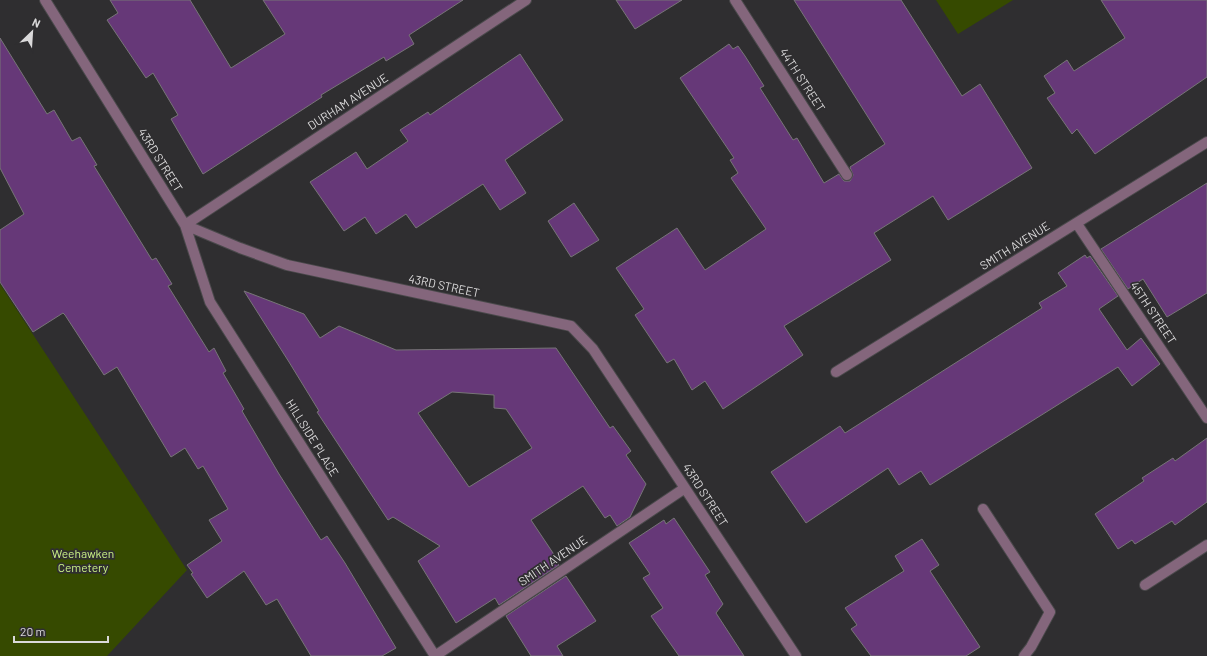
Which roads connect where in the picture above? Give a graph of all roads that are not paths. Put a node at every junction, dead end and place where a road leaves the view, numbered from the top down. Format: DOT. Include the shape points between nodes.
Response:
graph roads {
  1 [pos="45,0"];
  2 [pos="526,0"];
  3 [pos="734,0"];
  4 [pos="1207,142"];
  5 [pos="847,175"];
  6 [pos="1077,224"];
  7 [pos="185,225"];
  8 [pos="836,372"];
  9 [pos="1207,418"];
  10 [pos="685,488"];
  11 [pos="982,510"];
  12 [pos="1207,545"];
  13 [pos="1145,585"];
  14 [pos="435,656"];
  15 [pos="796,656"];
  16 [pos="1024,656"];
  1 -- 7 [label="street, 43RD STREET"];
  2 -- 7 [label="street, DURHAM AVENUE"];
  3 -- 5 [label="street, 44TH STREET"];
  4 -- 6 [label="street, SMITH AVENUE"];
  6 -- 8 [label="street, SMITH AVENUE"];
  6 -- 9 [label="street, 45TH STREET"];
  7 -- 10 [label="street, 43RD STREET" via="287,265 571,326 593,349"];
  7 -- 14 [label="street, HILLSIDE PLACE" via="210,302"];
  10 -- 14 [label="street, SMITH AVENUE"];
  10 -- 15 [label="street, 43RD STREET"];
  11 -- 16 [label="street" via="1050,612"];
  12 -- 13 [label="street"];
}
